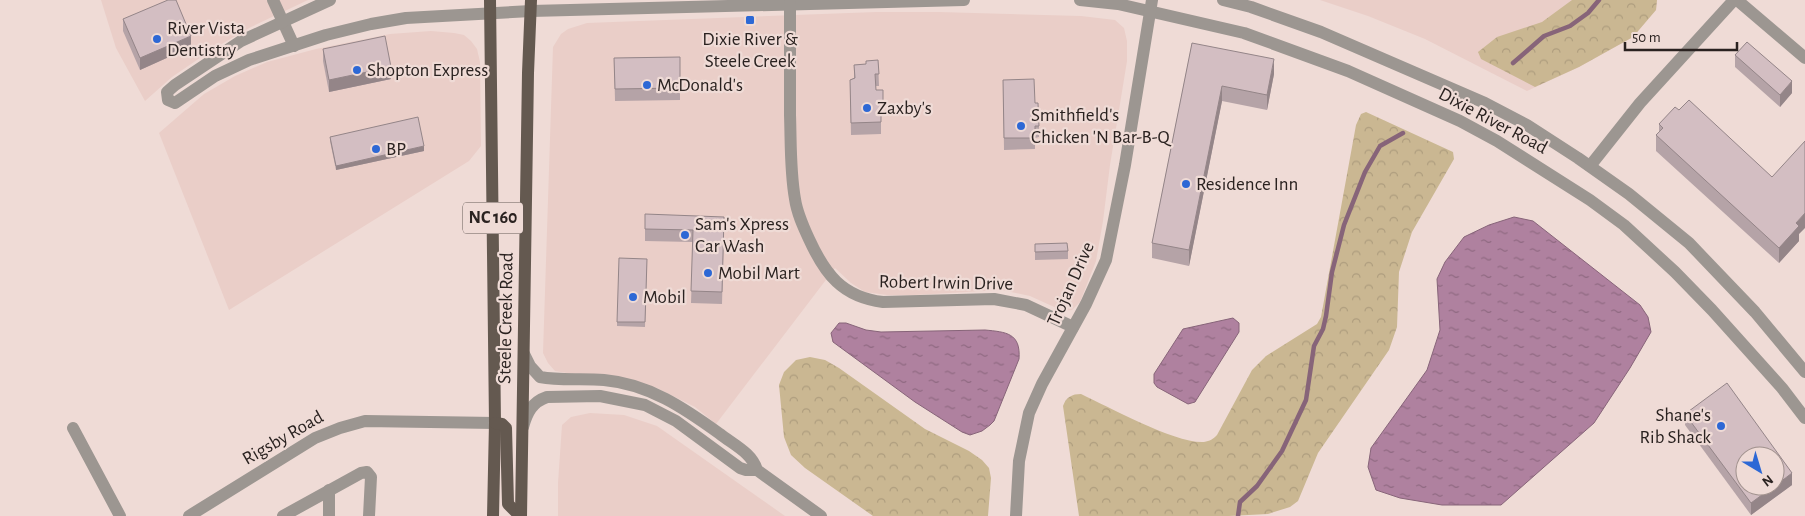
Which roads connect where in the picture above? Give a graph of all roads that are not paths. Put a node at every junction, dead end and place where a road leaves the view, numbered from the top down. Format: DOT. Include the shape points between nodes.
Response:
graph roads {
  1 [pos="273,0"];
  2 [pos="330,0"];
  3 [pos="490,0"];
  4 [pos="964,0"];
  5 [pos="1080,0"];
  6 [pos="1223,0"];
  7 [pos="1736,0"];
  8 [pos="790,4"];
  9 [pos="531,5"];
  10 [pos="1151,5"];
  11 [pos="490,13"];
  12 [pos="283,21"];
  13 [pos="294,46"];
  14 [pos="1805,58"];
  15 [pos="1590,166"];
  16 [pos="1074,327"];
  17 [pos="524,354"];
  18 [pos="1805,372"];
  19 [pos="1805,418"];
  20 [pos="495,423"];
  21 [pos="73,428"];
  22 [pos="523,428"];
  23 [pos="757,470"];
  24 [pos="329,490"];
  25 [pos="288,515"];
  26 [pos="120,516"];
  27 [pos="189,516"];
  28 [pos="329,516"];
  29 [pos="369,516"];
  30 [pos="493,516"];
  31 [pos="520,516"];
  32 [pos="821,516"];
  33 [pos="1016,516"];
  1 -- 12 [label="street"];
  2 -- 12 [label="street"];
  3 -- 11 [label="main road, Steele Creek Road / NC 160"];
  4 -- 8 [label="street"];
  5 -- 10 [label="street, Dixie River Road"];
  6 -- 15 [label="street, Dixie River Road" via="1321,32 1485,102"];
  7 -- 14 [label="street"];
  7 -- 15 [label="street" via="1640,103"];
  8 -- 9 [label="street" via="570,11"];
  8 -- 16 [label="street, Robert Irwin Drive" via="791,156 795,201 814,248 836,283 856,296 883,302 994,299 1026,304"];
  9 -- 11 [label="street"];
  9 -- 17 [label="main road, Steele Creek Road / NC 160"];
  10 -- 16 [label="street, Trojan Drive" via="1126,164 1106,260"];
  10 -- 19 [label="street, Dixie River Road" via="1244,33 1348,71 1460,121 1513,151 1624,225 1712,310"];
  11 -- 13 [label="street" via="406,18 353,28"];
  11 -- 20 [label="main road, Steele Creek Road / NC 160"];
  12 -- 13 [label="street"];
  12 -- 13 [label="street" via="241,41 174,85 167,92 168,100 175,103 215,76 249,60"];
  15 -- 18 [label="street, Dixie River Road" via="1689,243 1755,312"];
  16 -- 33 [label="street, Trojan Drive" via="1029,414 1019,461"];
  17 -- 22 [label="main road, Steele Creek Road / NC 160"];
  17 -- 23 [label="street" via="536,375 630,384 669,400 752,457"];
  20 -- 27 [label="street, Rigsby Road" via="365,421 340,428 315,438"];
  20 -- 30 [label="main road, Steele Creek Road / NC 160"];
  20 -- 31 [label="main road" via="506,428 508,504"];
  21 -- 26 [label="street"];
  22 -- 23 [label="street" via="530,409 540,399 600,396 622,399 645,405 676,421 740,468"];
  22 -- 31 [label="main road, Steele Creek Road / NC 160"];
  23 -- 32 [label="street"];
  24 -- 25 [label="street"];
  24 -- 28 [label="street"];
  24 -- 29 [label="street" via="367,472 371,477"];
}
